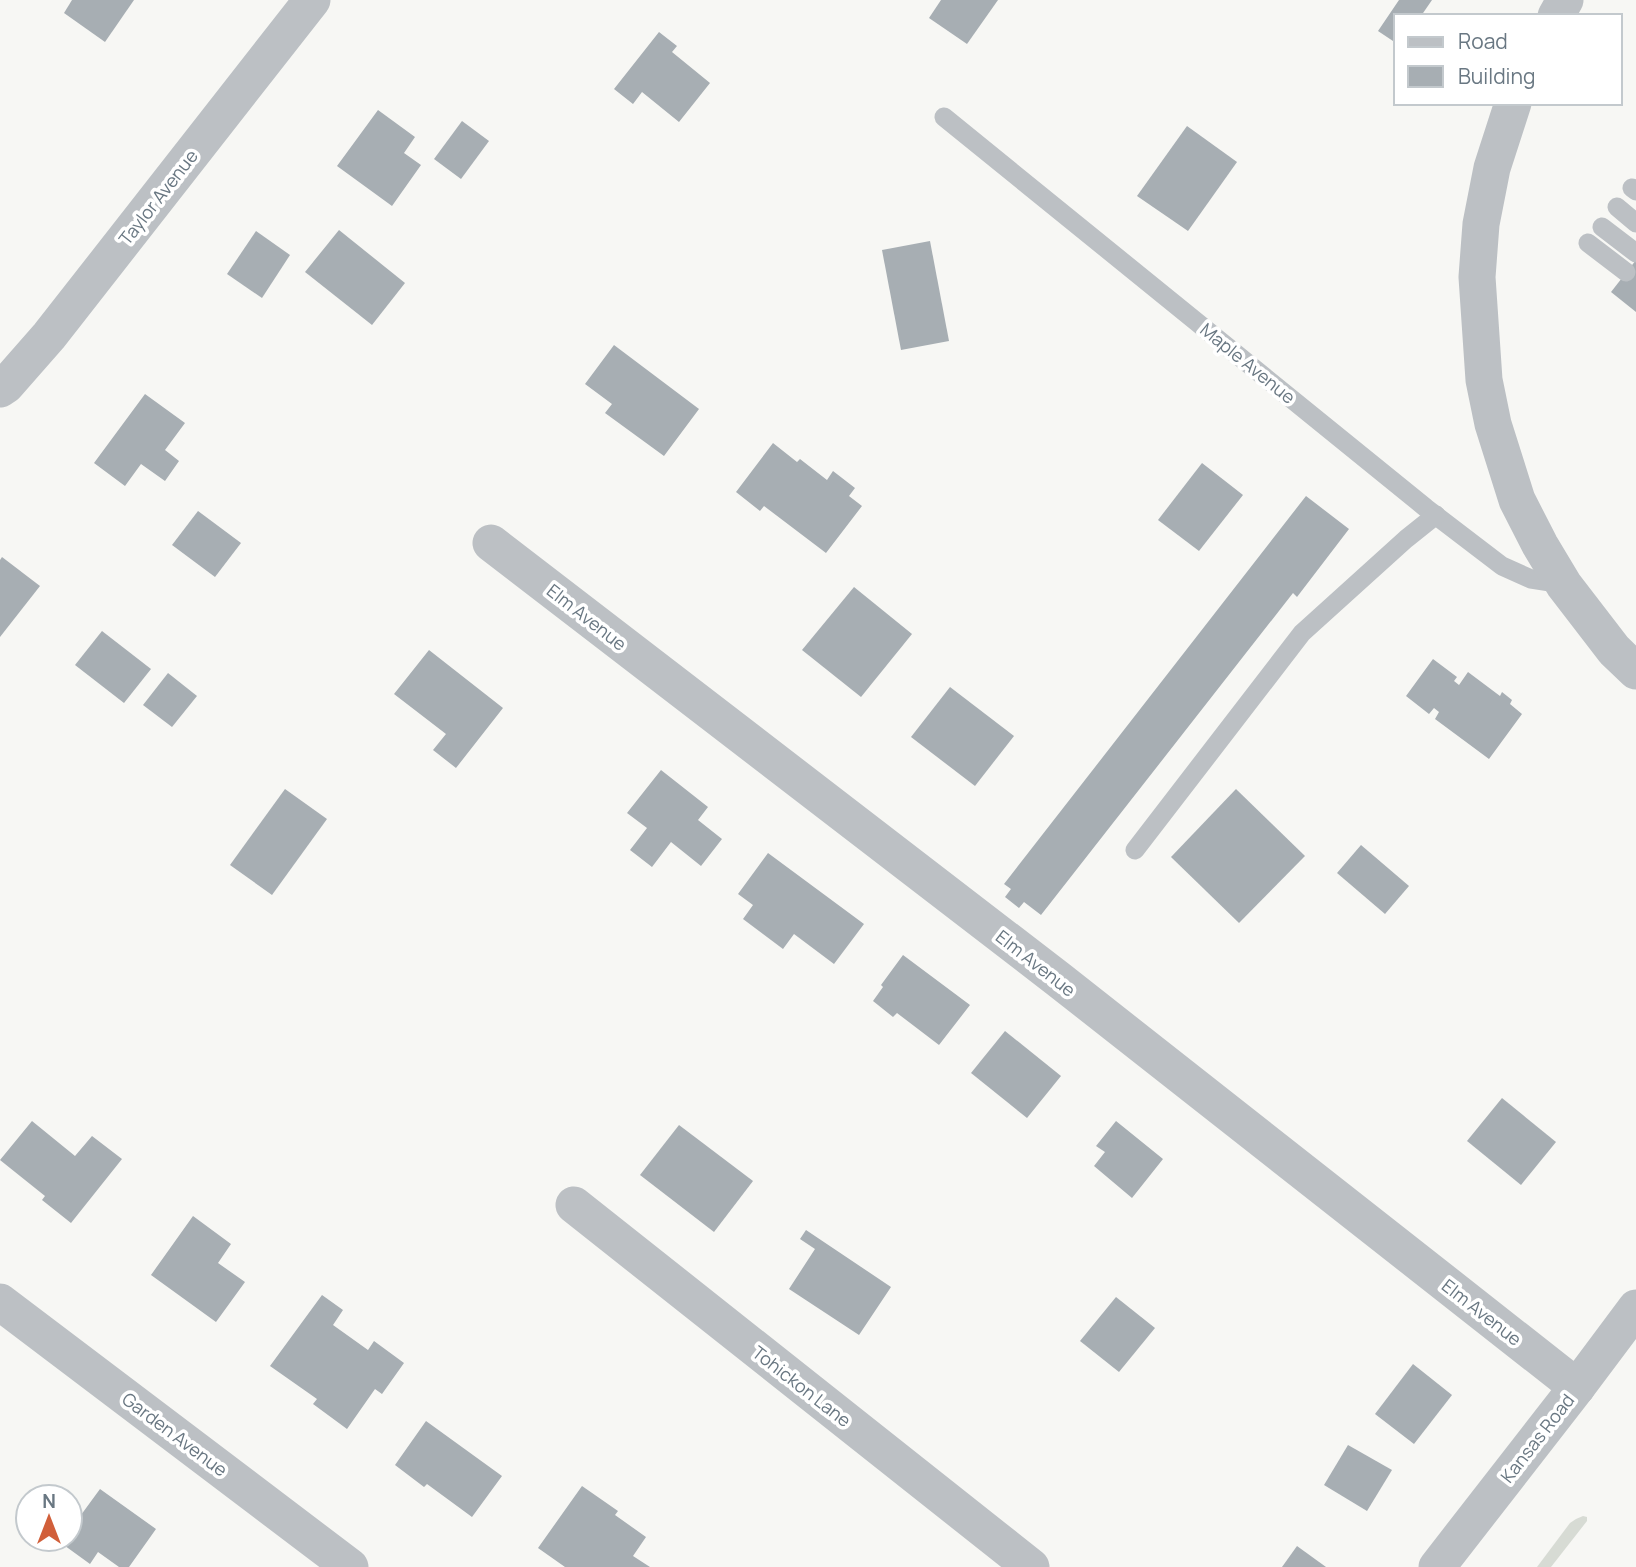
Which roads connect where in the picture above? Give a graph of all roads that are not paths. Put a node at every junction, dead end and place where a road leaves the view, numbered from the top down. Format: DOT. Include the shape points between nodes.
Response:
graph roads {
  1 [pos="312,0"];
  2 [pos="1512,105"];
  3 [pos="944,117"];
  4 [pos="1617,207"];
  5 [pos="1636,223"];
  6 [pos="1602,227"];
  7 [pos="1588,243"];
  8 [pos="1636,253"];
  9 [pos="1626,272"];
  10 [pos="0,389"];
  11 [pos="1436,515"];
  12 [pos="491,544"];
  13 [pos="1564,585"];
  14 [pos="1636,671"];
  15 [pos="1135,850"];
  16 [pos="574,1205"];
  17 [pos="0,1302"];
  18 [pos="1636,1308"];
  19 [pos="1577,1387"];
  20 [pos="350,1567"];
  21 [pos="1031,1567"];
  22 [pos="1437,1567"];
  1 -- 10 [label="street, Taylor Avenue" via="49,336"];
  2 -- 13 [label="street" via="1481,223 1477,277 1484,380 1517,500"];
  3 -- 11 [label="lane, Maple Avenue"];
  4 -- 5 [label="lane"];
  6 -- 8 [label="lane"];
  7 -- 9 [label="lane"];
  11 -- 13 [label="lane, Maple Avenue" via="1502,566 1531,579"];
  11 -- 15 [label="lane" via="1302,633"];
  12 -- 19 [label="street, Elm Avenue" via="1058,979"];
  13 -- 14 [label="street"];
  16 -- 21 [label="street, Tohickon Lane"];
  17 -- 20 [label="street, Garden Avenue"];
  18 -- 19 [label="street, Kansas Road"];
  19 -- 22 [label="street, Kansas Road"];
}
